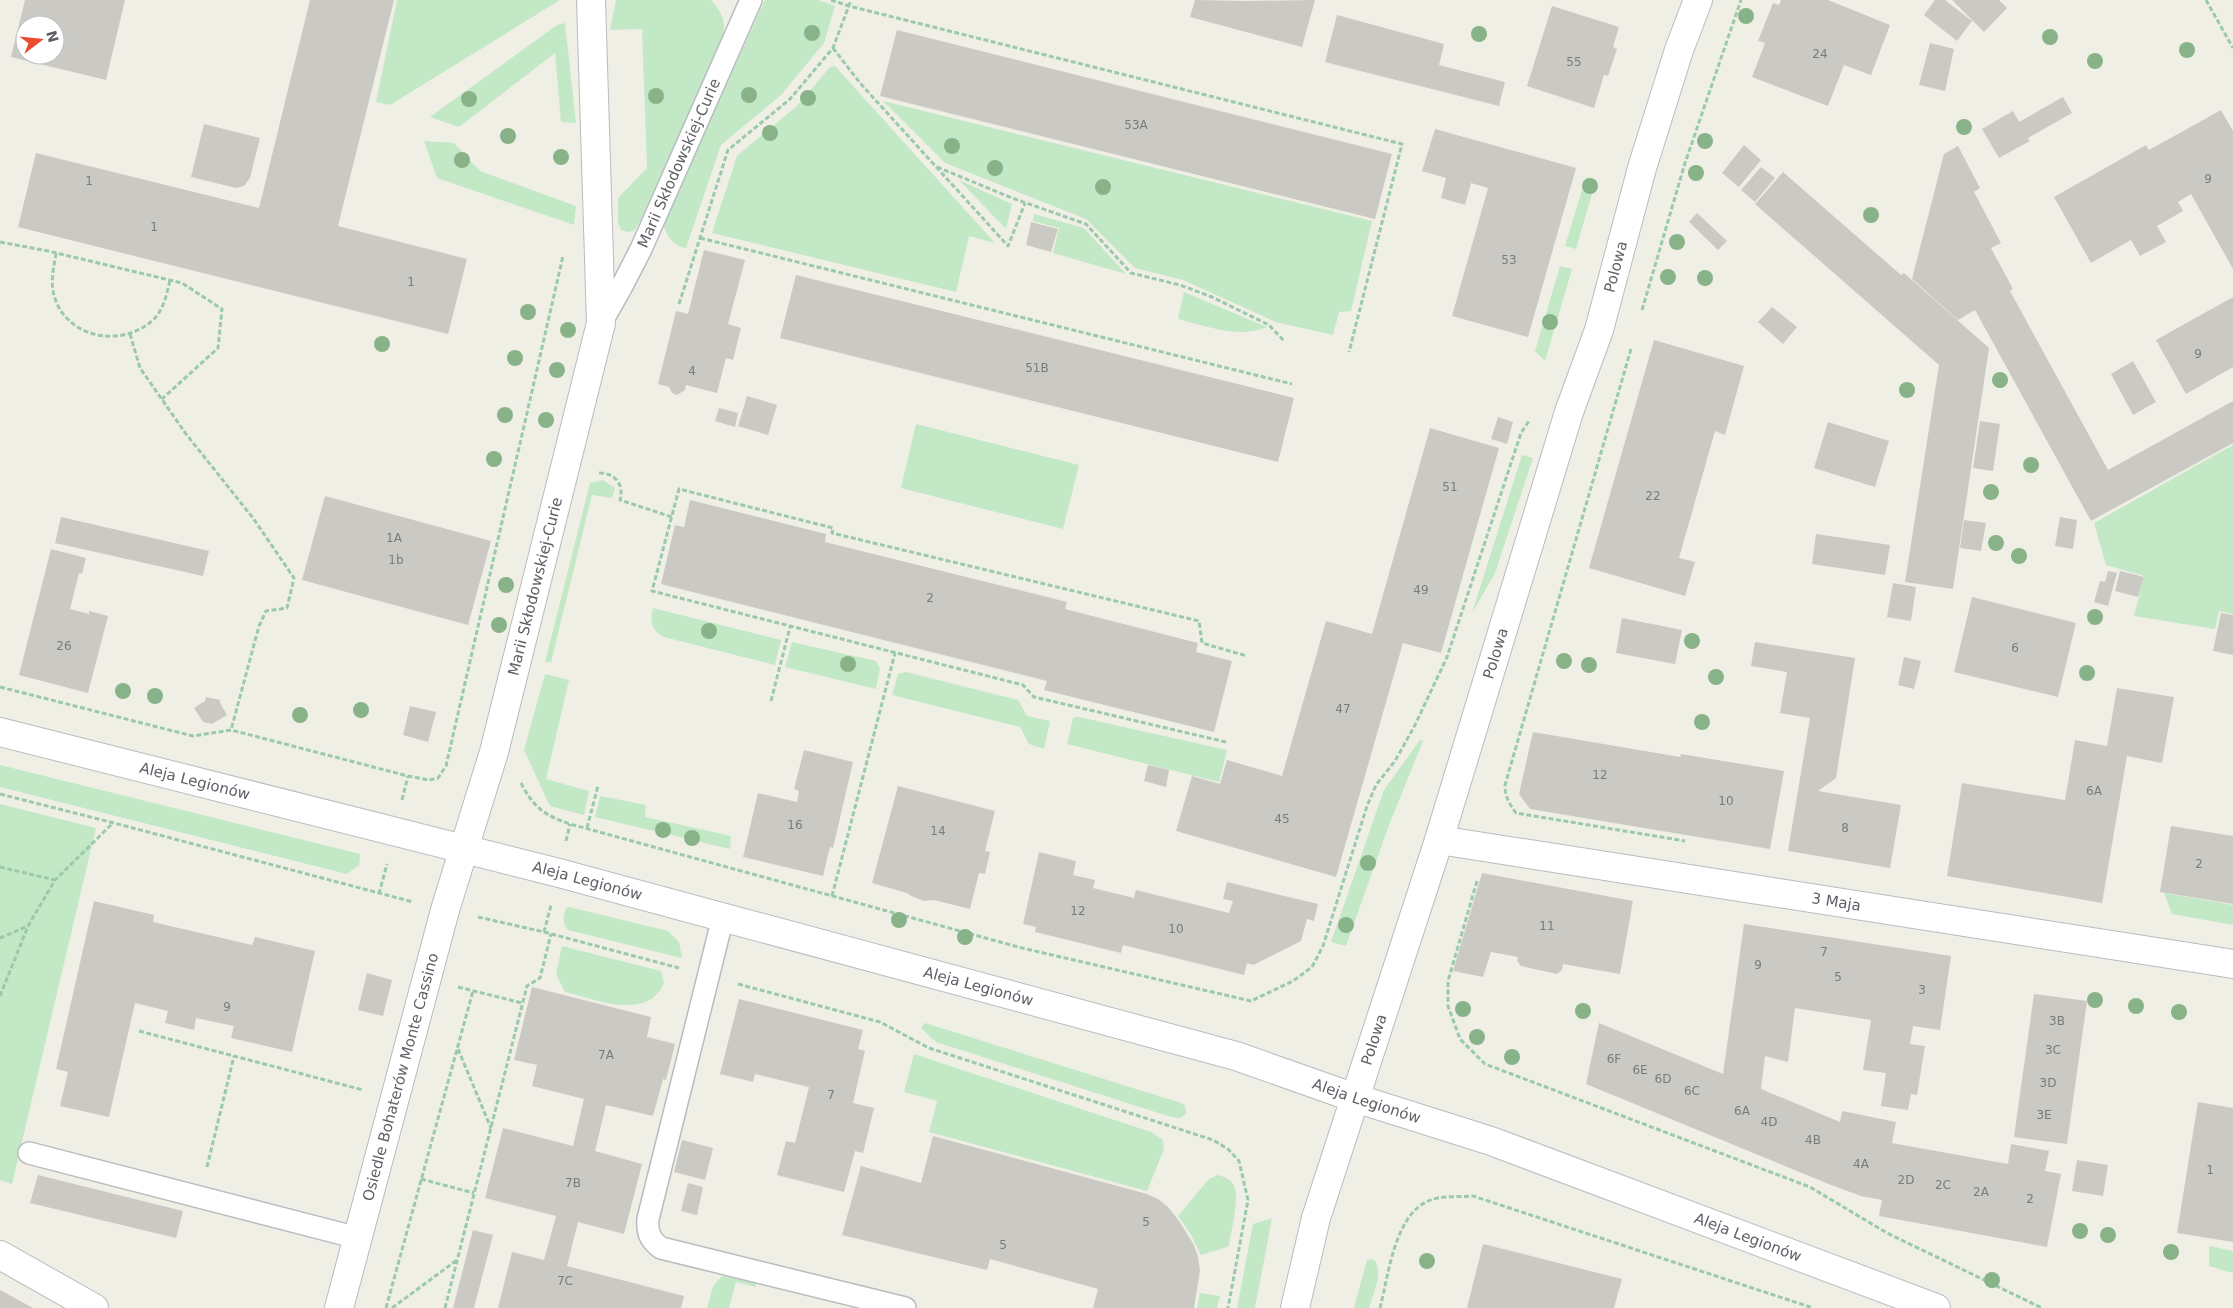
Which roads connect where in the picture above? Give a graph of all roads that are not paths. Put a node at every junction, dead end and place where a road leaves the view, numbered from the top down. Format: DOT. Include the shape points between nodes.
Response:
graph roads {
  1 [pos="591,0"];
  2 [pos="751,0"];
  3 [pos="1698,0"];
  4 [pos="600,323"];
  5 [pos="0,732"];
  6 [pos="1439,840"];
  7 [pos="466,849"];
  8 [pos="722,917"];
  9 [pos="2233,964"];
  10 [pos="1355,1098"];
  11 [pos="29,1153"];
  12 [pos="358,1238"];
  13 [pos="0,1255"];
  14 [pos="94,1308"];
  15 [pos="339,1308"];
  16 [pos="905,1308"];
  17 [pos="1295,1308"];
  18 [pos="1936,1308"];
  1 -- 4 [label="street, Marii Skłodowskiej-Curie"];
  2 -- 4 [label="lane, Marii Skłodowskiej-Curie" via="641,249"];
  3 -- 6 [label="street, Polowa" via="1642,168 1599,330 1569,412"];
  4 -- 7 [label="street, Marii Skłodowskiej-Curie" via="494,752"];
  5 -- 7 [label="street, Aleja Legionów"];
  6 -- 9 [label="street, 3 Maja"];
  6 -- 10 [label="street, Polowa"];
  7 -- 8 [label="street, Aleja Legionów"];
  7 -- 12 [label="street, Osiedle Bohaterów Monte Cassino" via="445,910"];
  8 -- 10 [label="street, Aleja Legionów" via="1236,1056"];
  8 -- 16 [label="lane" via="647,1231 661,1248"];
  10 -- 17 [label="street, Polowa" via="1316,1218"];
  10 -- 18 [label="street, Aleja Legionów" via="1491,1141"];
  11 -- 12 [label="lane"];
  12 -- 15 [label="street, Osiedle Bohaterów Monte Cassino"];
  13 -- 14 [label="street"];
}
